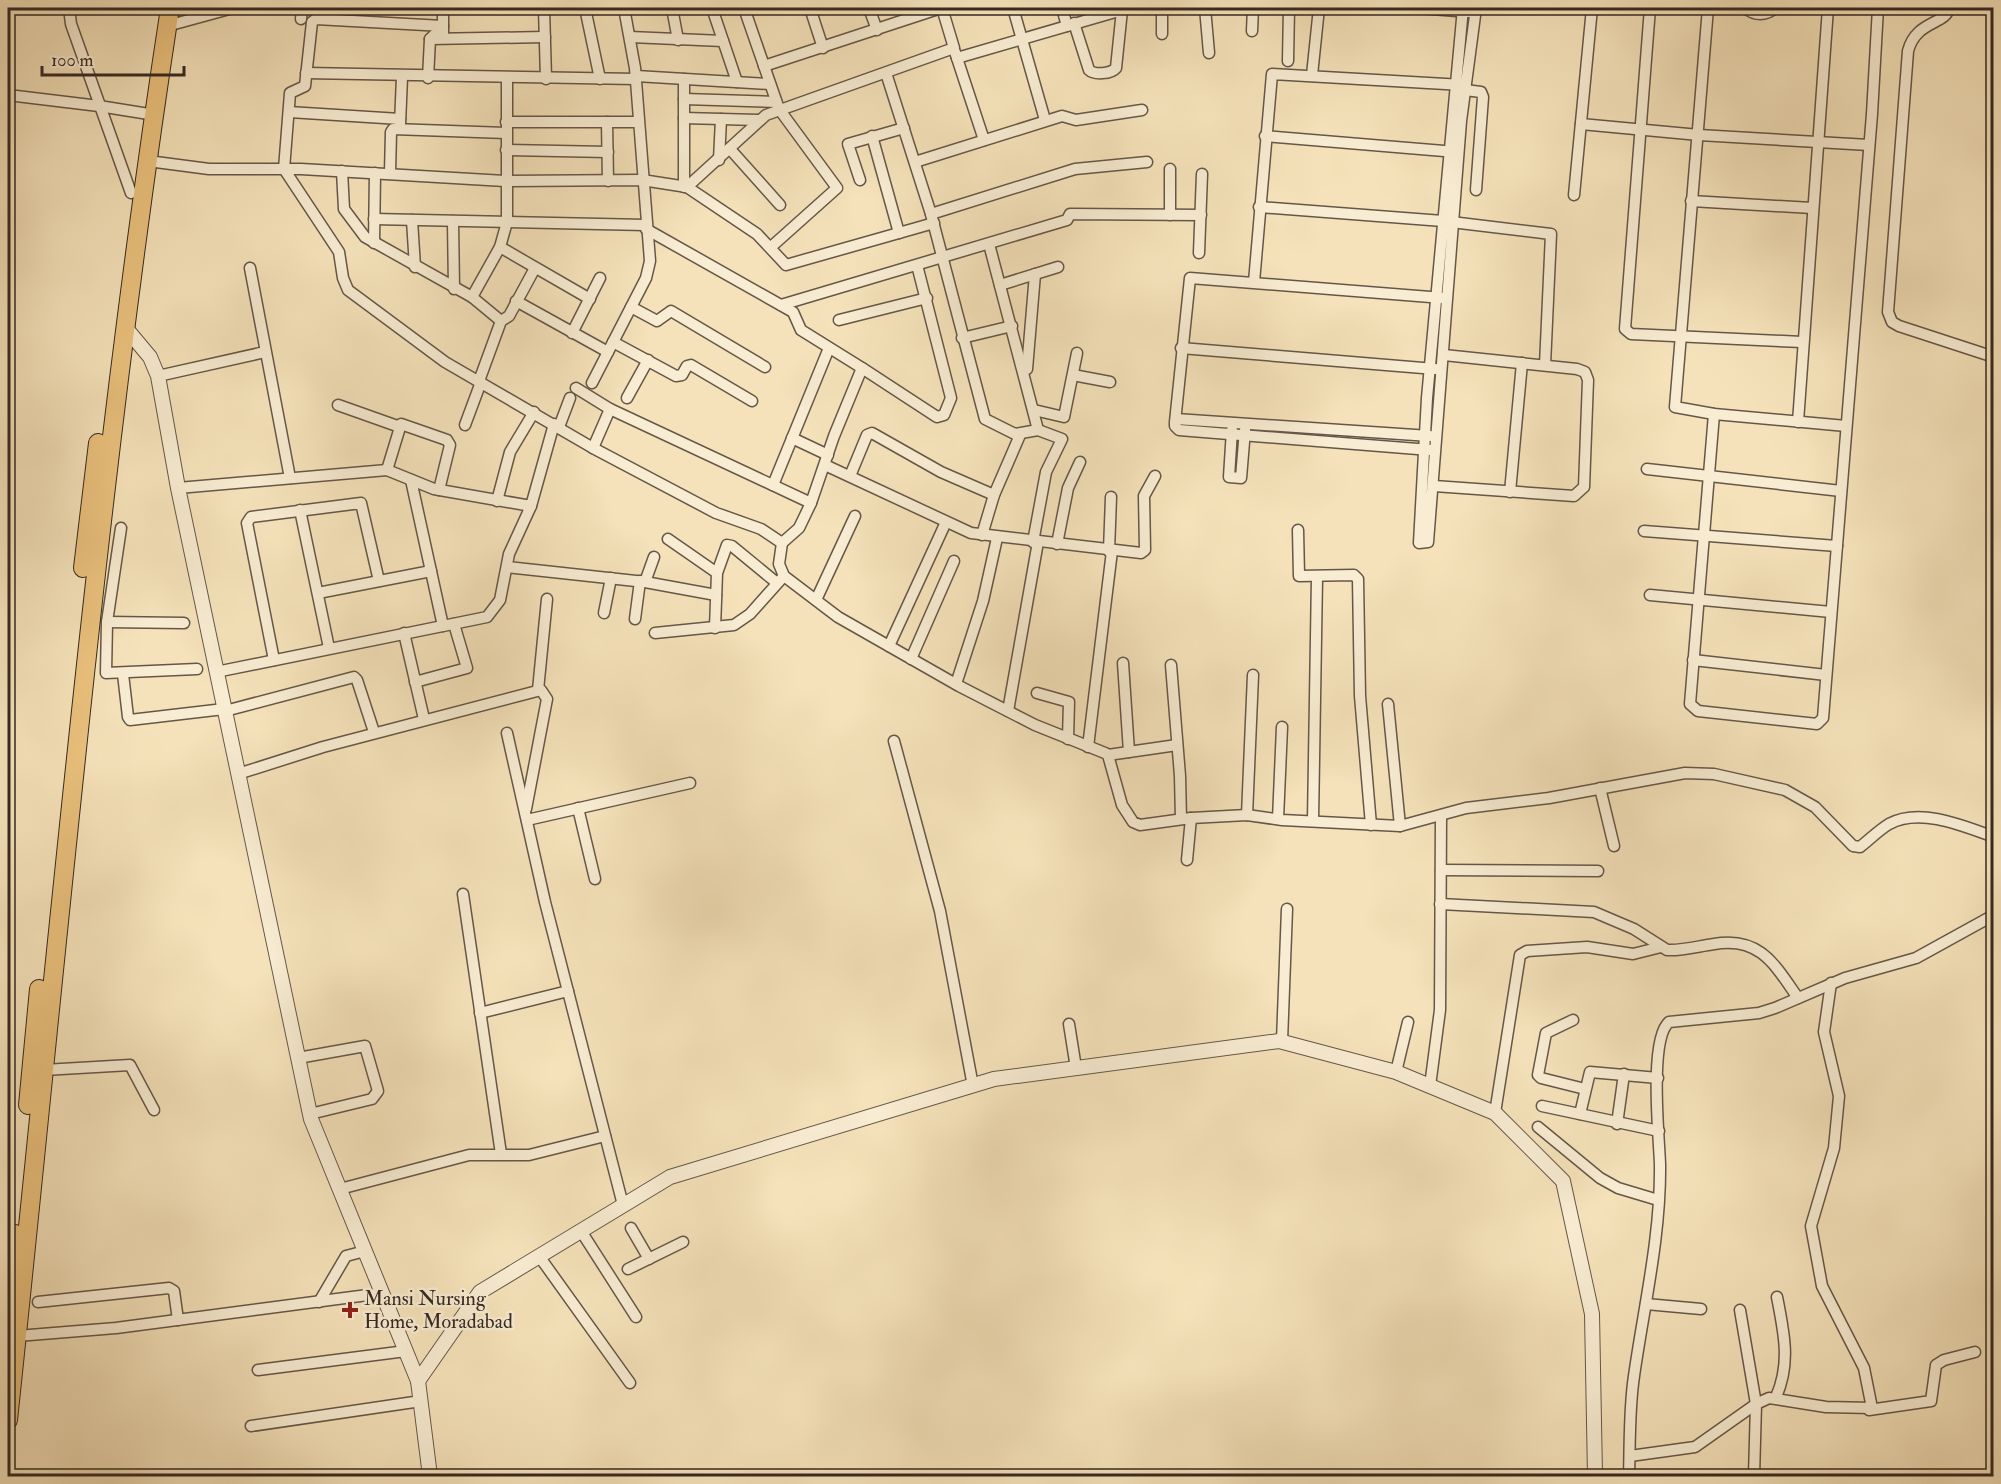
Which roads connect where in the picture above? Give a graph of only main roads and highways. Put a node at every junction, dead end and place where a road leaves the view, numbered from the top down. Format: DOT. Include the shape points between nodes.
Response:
graph roads {
  1 [pos="158,8"];
  2 [pos="170,8"];
  3 [pos="149,114"];
  4 [pos="8,1301"];
  5 [pos="8,1420"];
  1 -- 3 [label="main road"];
  2 -- 3 [label="main road"];
  3 -- 4 [label="main road" via="131,193 90,500"];
  3 -- 5 [label="main road" via="148,161 95,573"];
}
